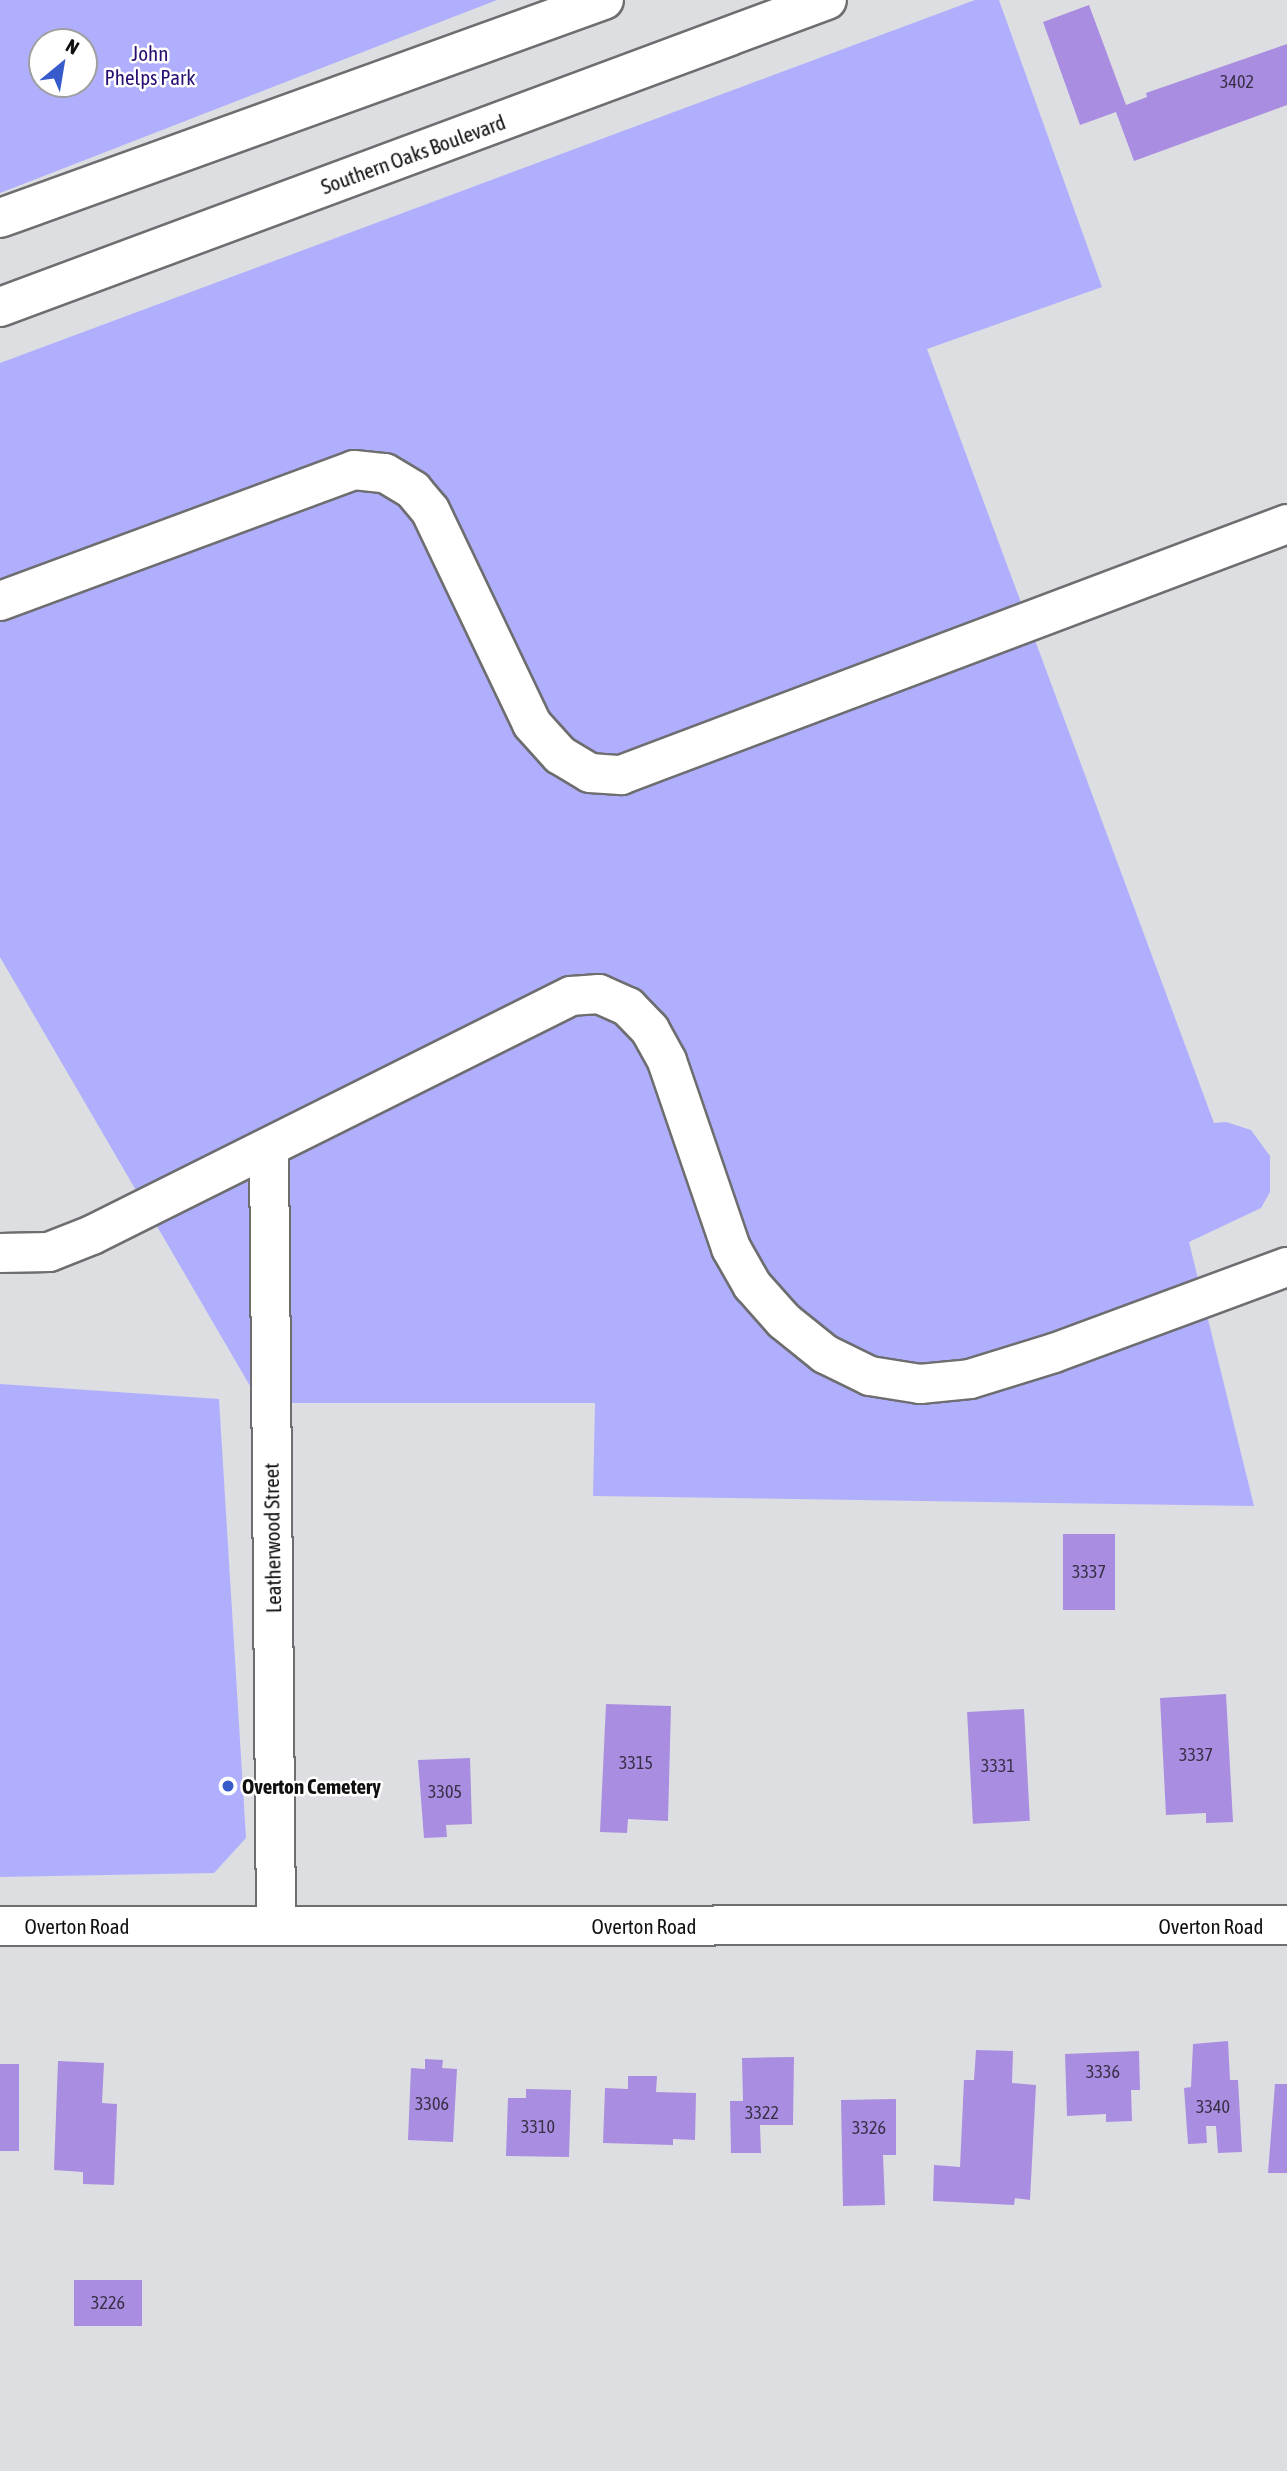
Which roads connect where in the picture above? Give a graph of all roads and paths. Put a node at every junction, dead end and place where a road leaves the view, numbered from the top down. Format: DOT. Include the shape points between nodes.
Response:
graph roads {
  1 [pos="604,0"];
  2 [pos="827,0"];
  3 [pos="0,218"];
  4 [pos="0,307"];
  5 [pos="1287,524"];
  6 [pos="0,601"];
  7 [pos="269,1150"];
  8 [pos="0,1253"];
  9 [pos="1287,1267"];
  10 [pos="1287,1925"];
  11 [pos="0,1926"];
  12 [pos="276,1926"];
  1 -- 3 [label="street"];
  2 -- 4 [label="street, Southern Oaks Boulevard"];
  5 -- 6 [label="street" via="621,775 590,773 560,755 532,724 430,510 413,490 385,473 354,470"];
  7 -- 8 [label="street" via="49,1252"];
  7 -- 9 [label="street" via="571,996 599,994 628,1007 650,1030 667,1061 731,1248 752,1284 784,1321 825,1354 870,1376 920,1384 970,1379"];
  7 -- 12 [label="street, Leatherwood Street"];
  10 -- 12 [label="street, Overton Road"];
  11 -- 12 [label="street, Overton Road"];
}
